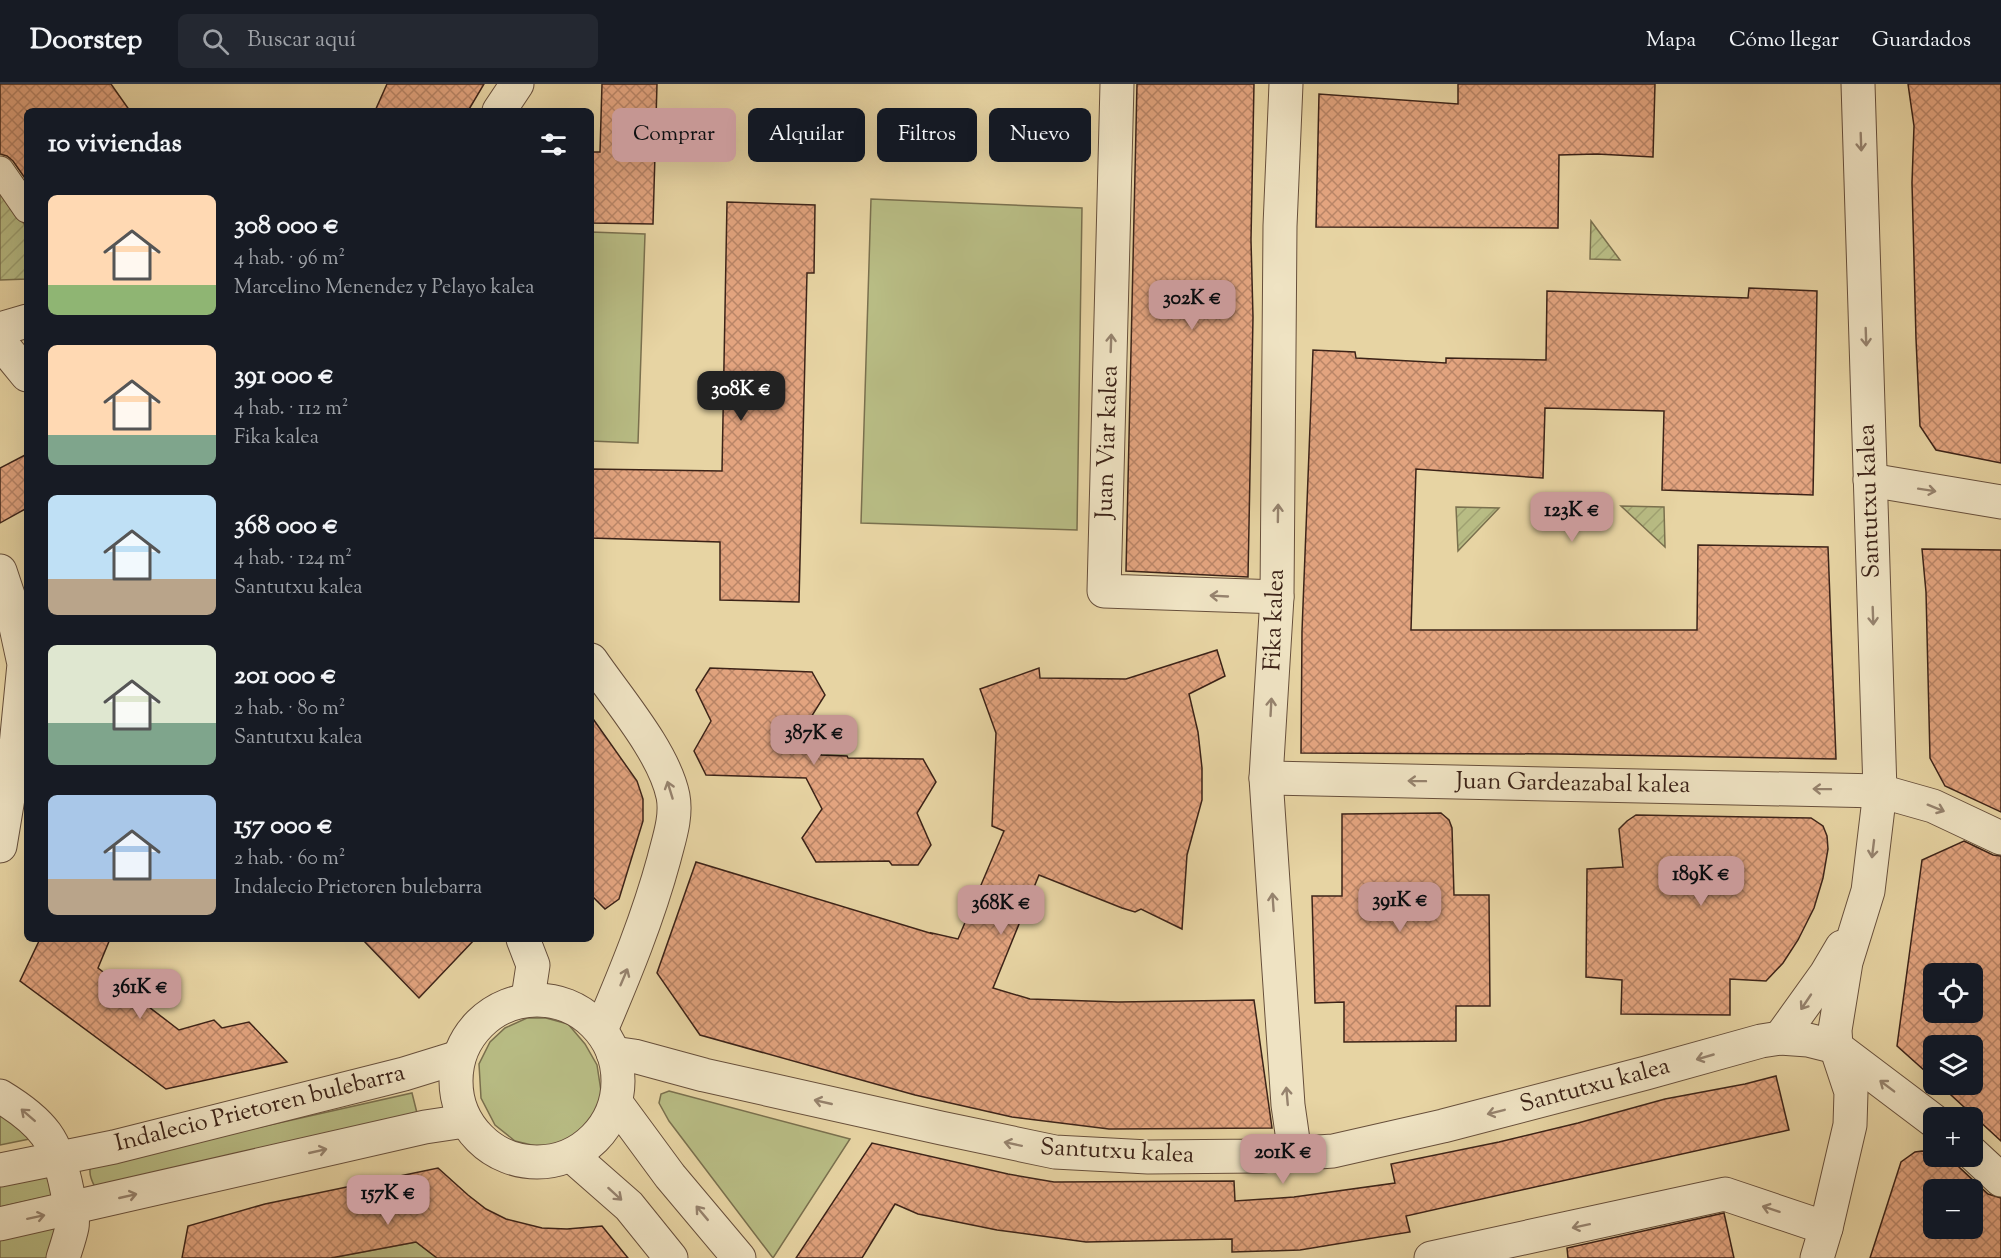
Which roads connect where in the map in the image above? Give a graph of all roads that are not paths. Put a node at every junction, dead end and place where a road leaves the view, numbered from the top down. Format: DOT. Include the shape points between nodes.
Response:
graph roads {
  1 [pos="517,84"];
  2 [pos="1118,84"];
  3 [pos="1286,84"];
  4 [pos="1858,84"];
  5 [pos="501,108"];
  6 [pos="0,170"];
  7 [pos="24,205"];
  8 [pos="24,322"];
  9 [pos="0,329"];
  10 [pos="0,342"];
  11 [pos="24,371"];
  12 [pos="1870,480"];
  13 [pos="2001,502"];
  14 [pos="0,571"];
  15 [pos="1277,597"];
  16 [pos="594,664"];
  17 [pos="1266,778"];
  18 [pos="1880,791"];
  19 [pos="2001,838"];
  20 [pos="0,846"];
  21 [pos="1859,917"];
  22 [pos="525,942"];
  23 [pos="528,998"];
  24 [pos="1771,1039"];
  25 [pos="607,1041"];
  26 [pos="1836,1047"];
  27 [pos="459,1057"];
  28 [pos="0,1096"];
  29 [pos="616,1104"];
  30 [pos="1923,1113"];
  31 [pos="465,1121"];
  32 [pos="1296,1154"];
  33 [pos="572,1156"];
  34 [pos="59,1157"];
  35 [pos="1983,1164"];
  36 [pos="0,1170"];
  37 [pos="2001,1180"];
  38 [pos="71,1209"];
  39 [pos="0,1224"];
  40 [pos="1822,1243"];
  41 [pos="63,1258"];
  42 [pos="671,1258"];
  43 [pos="739,1258"];
  44 [pos="1431,1258"];
  1 -- 5 [label="street"];
  15 -- 2 [label="street, Juan Viar kalea, one-way" via="1104,591"];
  15 -- 3 [label="street, Fika kalea, one-way" via="1280,226"];
  4 -- 12 [label="street, Santutxu kalea, one-way"];
  6 -- 7 [label="street"];
  8 -- 9 [label="street"];
  10 -- 11 [label="street"];
  12 -- 13 [label="street, one-way"];
  12 -- 18 [label="street, Santutxu kalea, one-way"];
  14 -- 20 [label="street" via="24,664 15,756"];
  17 -- 15 [label="street, Fika kalea, one-way"];
  25 -- 16 [label="street, one-way" via="655,890 674,808 660,762"];
  18 -- 17 [label="street, Juan Gardeazabal kalea, one-way"];
  32 -- 17 [label="street, Fika kalea, one-way" via="1288,1105"];
  18 -- 19 [label="street, Juan Gardeazabal kalea, one-way" via="1933,806"];
  18 -- 21 [label="street, Santutxu kalea, one-way" via="1869,891"];
  21 -- 24 [label="street, Santutxu kalea, one-way" via="1833,962"];
  21 -- 26 [label="street, Santutxu kalea" via="1839,997"];
  22 -- 23 [label="street" via="533,965"];
  23 -- 25 [label="street" via="557,1002 582,1014"];
  23 -- 27 [label="street" via="485,1018 469,1035"];
  24 -- 26 [label="street" via="1808,1040"];
  24 -- 32 [label="street, Santutxu kalea, one-way" via="1443,1126 1333,1151"];
  25 -- 29 [label="street" via="618,1073"];
  32 -- 25 [label="street, Santutxu kalea, one-way" via="1148,1157 1055,1152 704,1075 634,1056"];
  30 -- 26 [label="street, one-way"];
  26 -- 40 [label="street, Santutxu kalea" via="1851,1092 1851,1125"];
  27 -- 31 [label="street" via="456,1090"];
  27 -- 34 [label="street, Indalecio Prietoren bulebarra" via="404,1074"];
  34 -- 28 [label="street, one-way" via="45,1130 24,1110"];
  29 -- 33 [label="street" via="596,1138"];
  43 -- 29 [label="street, one-way"];
  31 -- 33 [label="street" via="480,1140 500,1155 524,1162"];
  38 -- 31 [label="street, one-way"];
  33 -- 42 [label="street, one-way" via="629,1206"];
  34 -- 36 [label="street, Indalecio Prietoren bulebarra"];
  34 -- 38 [label="street"];
  35 -- 37 [label="street"];
  39 -- 38 [label="street, one-way"];
  38 -- 41 [label="street" via="72,1225"];
  40 -- 44 [label="street, one-way" via="1725,1194"];
}
